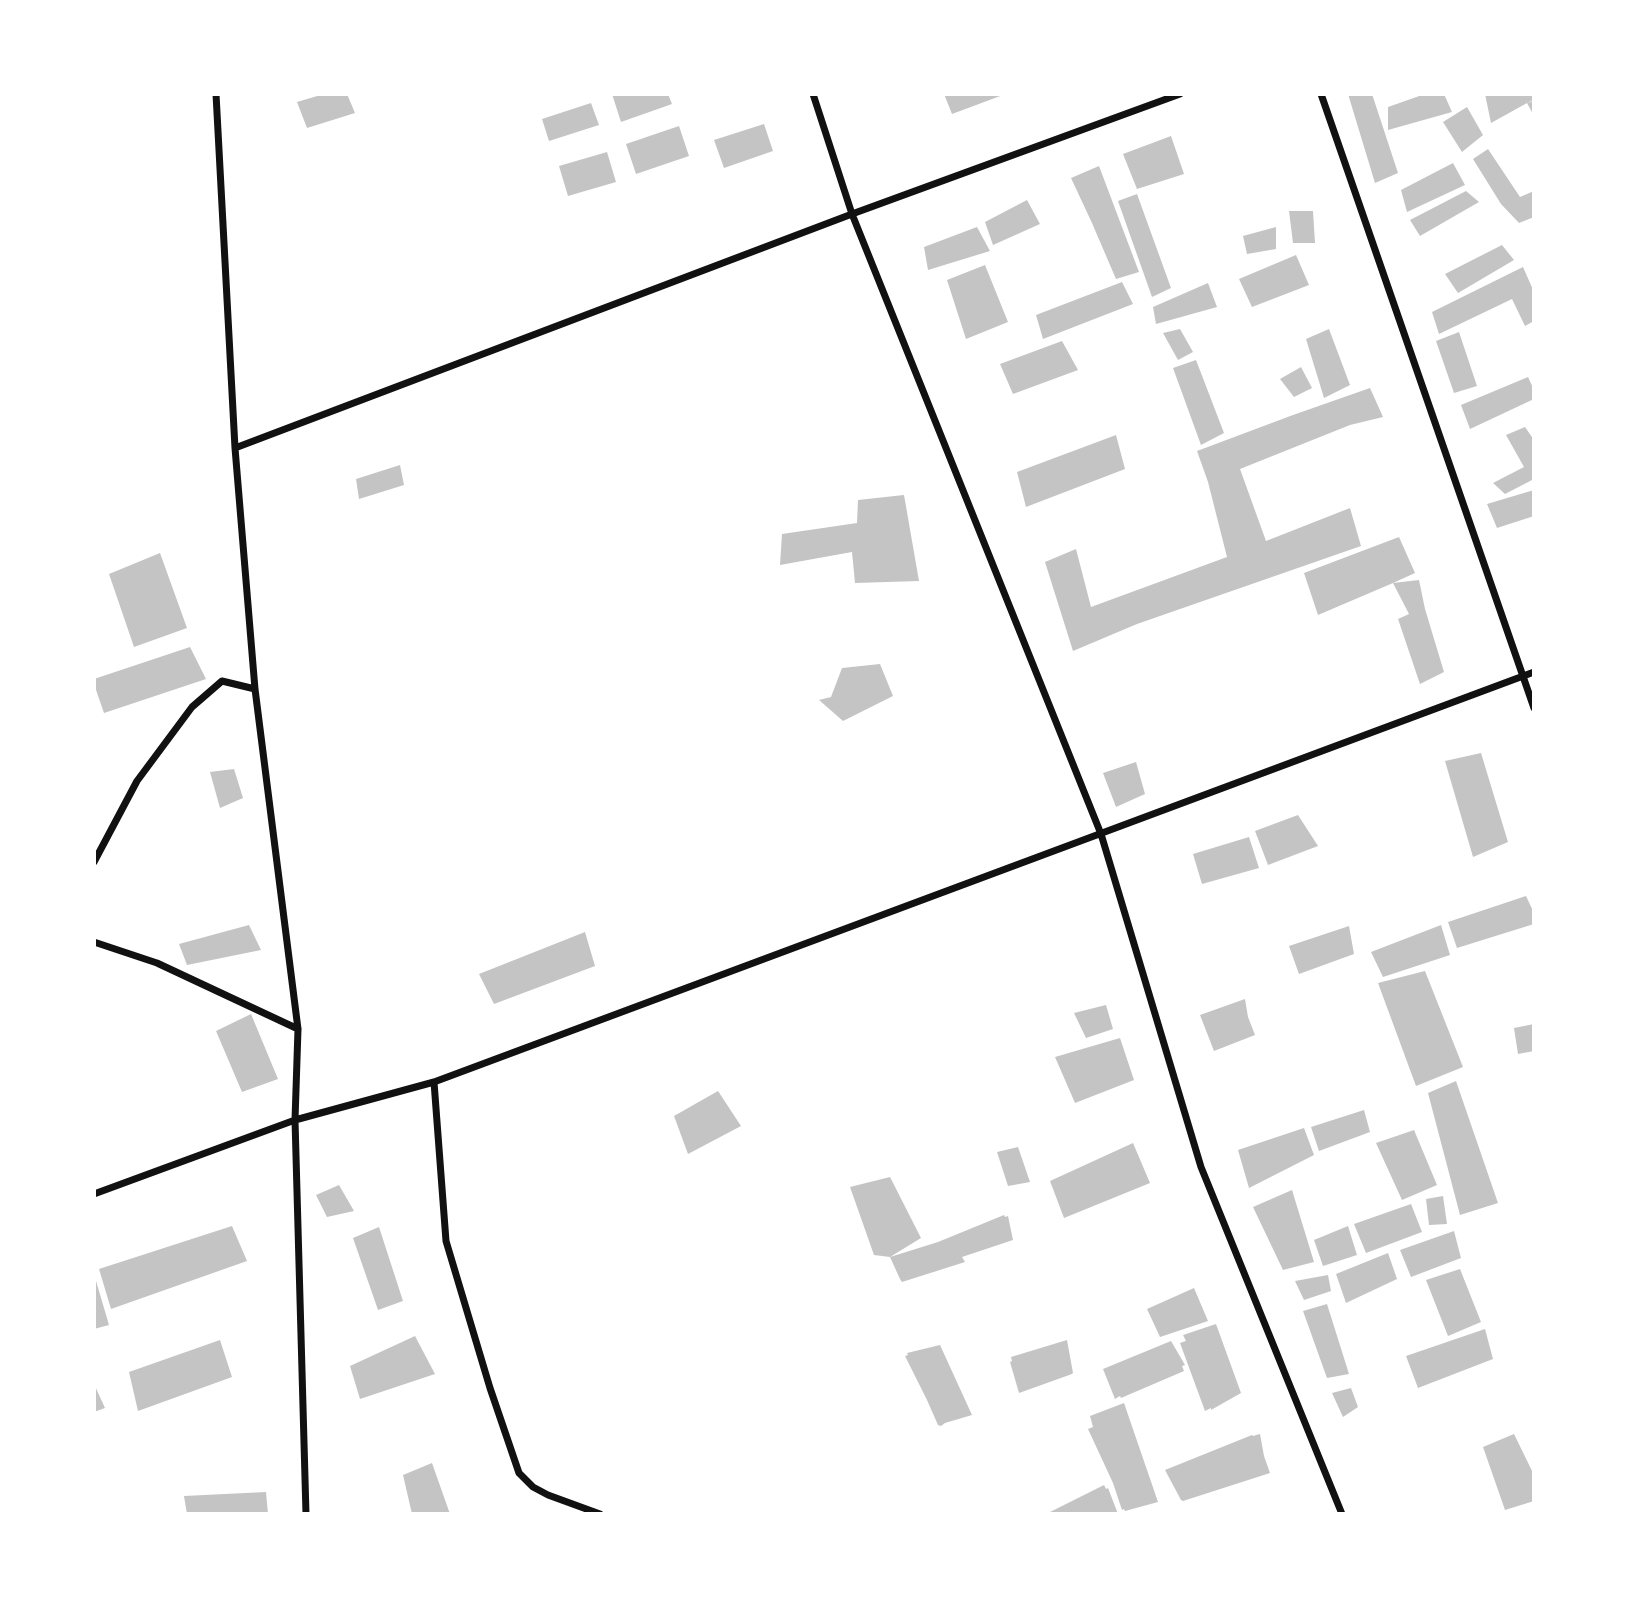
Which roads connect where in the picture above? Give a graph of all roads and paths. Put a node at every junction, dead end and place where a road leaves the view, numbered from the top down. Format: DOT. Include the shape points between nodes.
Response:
graph roads {
  1 [pos="216,94"];
  2 [pos="813,94"];
  3 [pos="1180,94"];
  4 [pos="1321,94"];
  5 [pos="852,214"];
  6 [pos="235,448"];
  7 [pos="1534,672"];
  8 [pos="1523,677"];
  9 [pos="255,689"];
  10 [pos="1534,708"];
  11 [pos="1101,834"];
  12 [pos="94,862"];
  13 [pos="94,942"];
  14 [pos="298,1029"];
  15 [pos="434,1082"];
  16 [pos="295,1120"];
  17 [pos="94,1194"];
  18 [pos="306,1514"];
  19 [pos="600,1514"];
  20 [pos="1342,1514"];
  1 -- 6 [label="street"];
  2 -- 5 [label="street"];
  3 -- 5 [label="street"];
  4 -- 8 [label="street"];
  5 -- 6 [label="street"];
  5 -- 11 [label="street"];
  6 -- 9 [label="street"];
  7 -- 8 [label="street"];
  8 -- 10 [label="street"];
  8 -- 11 [label="street"];
  9 -- 12 [label="street" via="222,681 192,707 137,781"];
  9 -- 14 [label="street"];
  11 -- 15 [label="street"];
  11 -- 20 [label="street" via="1201,1167"];
  13 -- 14 [label="street" via="157,963"];
  14 -- 16 [label="street"];
  15 -- 16 [label="street"];
  15 -- 19 [label="street" via="446,1241 519,1473 548,1495"];
  16 -- 17 [label="street"];
  16 -- 18 [label="street"];
}
